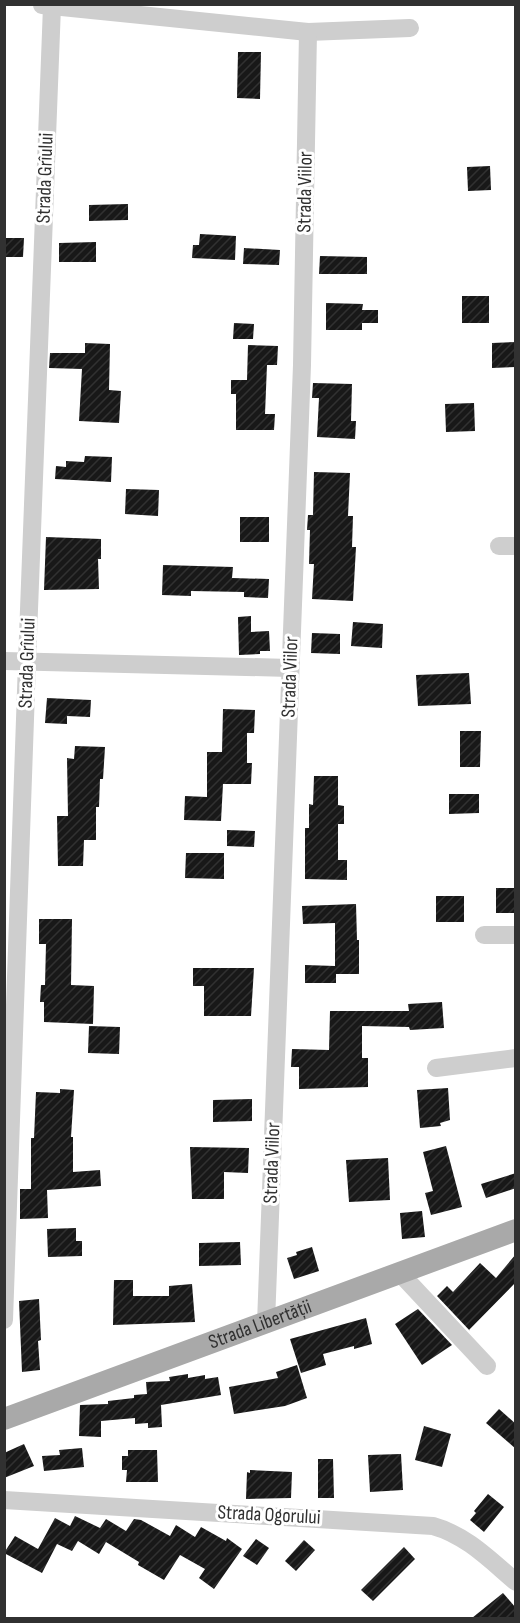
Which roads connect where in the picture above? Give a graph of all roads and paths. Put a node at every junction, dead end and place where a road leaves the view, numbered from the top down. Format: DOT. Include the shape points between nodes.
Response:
graph roads {
  1 [pos="46,5"];
  2 [pos="410,28"];
  3 [pos="308,32"];
  4 [pos="4,661"];
  5 [pos="27,662"];
  6 [pos="290,668"];
  7 [pos="516,934"];
  8 [pos="484,935"];
  9 [pos="516,1058"];
  10 [pos="436,1068"];
  11 [pos="516,1230"];
  12 [pos="400,1273"];
  13 [pos="4,1320"];
  14 [pos="266,1323"];
  15 [pos="487,1366"];
  16 [pos="4,1419"];
  17 [pos="4,1500"];
  18 [pos="516,1582"];
  1 -- 3 [label="street"];
  1 -- 5 [label="street, Strada Grîului"];
  2 -- 3 [label="street"];
  3 -- 6 [label="street, Strada Viilor" via="302,365"];
  4 -- 5 [label="street"];
  5 -- 6 [label="street"];
  5 -- 13 [label="street, Strada Grîului"];
  6 -- 14 [label="street, Strada Viilor"];
  7 -- 8 [label="street"];
  9 -- 10 [label="street"];
  11 -- 12 [label="main road, Strada Libertății"];
  12 -- 14 [label="main road, Strada Libertății"];
  12 -- 15 [label="street"];
  14 -- 16 [label="main road, Strada Libertății"];
  17 -- 18 [label="street, Strada Ogorului" via="433,1526 463,1538"];
}
